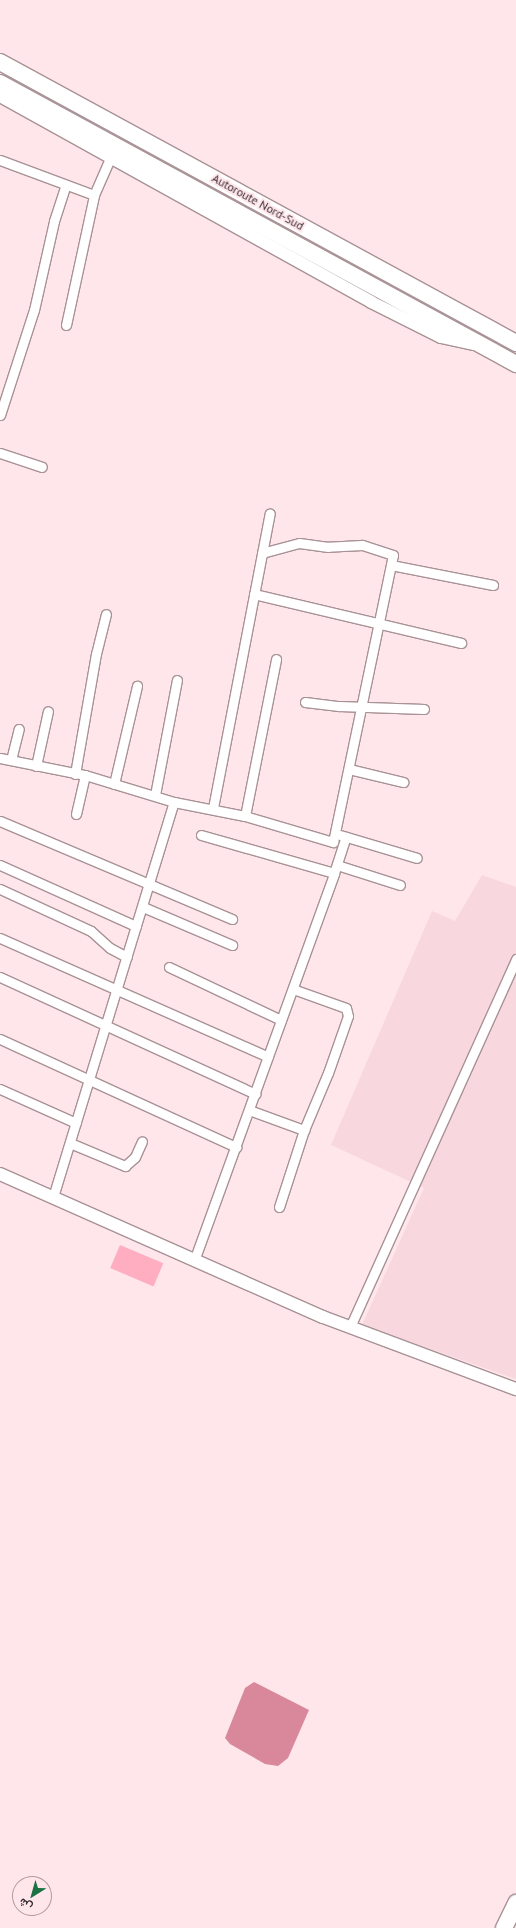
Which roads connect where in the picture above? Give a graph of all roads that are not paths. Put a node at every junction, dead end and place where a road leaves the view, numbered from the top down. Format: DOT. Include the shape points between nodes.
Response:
graph roads {
  1 [pos="0,62"];
  2 [pos="0,83"];
  3 [pos="0,96"];
  4 [pos="111,156"];
  5 [pos="0,160"];
  6 [pos="66,185"];
  7 [pos="94,195"];
  8 [pos="66,325"];
  9 [pos="516,342"];
  10 [pos="487,348"];
  11 [pos="516,364"];
  12 [pos="516,369"];
  13 [pos="0,415"];
  14 [pos="0,453"];
  15 [pos="42,467"];
  16 [pos="270,513"];
  17 [pos="262,553"];
  18 [pos="391,565"];
  19 [pos="493,585"];
  20 [pos="254,594"];
  21 [pos="106,614"];
  22 [pos="379,624"];
  23 [pos="461,643"];
  24 [pos="276,659"];
  25 [pos="177,680"];
  26 [pos="137,686"];
  27 [pos="304,702"];
  28 [pos="361,708"];
  29 [pos="424,709"];
  30 [pos="48,711"];
  31 [pos="19,729"];
  32 [pos="0,758"];
  33 [pos="11,760"];
  34 [pos="36,766"];
  35 [pos="348,770"];
  36 [pos="75,774"];
  37 [pos="85,775"];
  38 [pos="403,782"];
  39 [pos="114,784"];
  40 [pos="155,795"];
  41 [pos="174,802"];
  42 [pos="212,808"];
  43 [pos="76,814"];
  44 [pos="245,816"];
  45 [pos="0,821"];
  46 [pos="201,835"];
  47 [pos="334,838"];
  48 [pos="345,841"];
  49 [pos="417,858"];
  50 [pos="0,865"];
  51 [pos="335,869"];
  52 [pos="151,884"];
  53 [pos="400,885"];
  54 [pos="0,889"];
  55 [pos="143,907"];
  56 [pos="232,919"];
  57 [pos="136,926"];
  58 [pos="0,938"];
  59 [pos="232,945"];
  60 [pos="127,957"];
  61 [pos="516,959"];
  62 [pos="169,967"];
  63 [pos="0,977"];
  64 [pos="117,989"];
  65 [pos="292,989"];
  66 [pos="281,1020"];
  67 [pos="106,1026"];
  68 [pos="0,1039"];
  69 [pos="268,1057"];
  70 [pos="89,1080"];
  71 [pos="0,1089"];
  72 [pos="255,1094"];
  73 [pos="249,1110"];
  74 [pos="76,1123"];
  75 [pos="304,1130"];
  76 [pos="142,1141"];
  77 [pos="70,1143"];
  78 [pos="236,1147"];
  79 [pos="0,1174"];
  80 [pos="52,1197"];
  81 [pos="279,1207"];
  82 [pos="195,1258"];
  83 [pos="350,1327"];
  84 [pos="516,1390"];
  85 [pos="516,1903"];
  86 [pos="516,1922"];
  87 [pos="504,1928"];
  88 [pos="513,1928"];
  1 -- 9 [label="highway, Autoroute Nord-Sud"];
  2 -- 10 [label="highway, Autoroute Nord-Sud"];
  3 -- 4 [label="street"];
  4 -- 7 [label="street"];
  4 -- 10 [label="street" via="430,333 448,340"];
  5 -- 6 [label="street"];
  6 -- 7 [label="street"];
  6 -- 13 [label="street" via="54,221 34,310"];
  7 -- 8 [label="street"];
  10 -- 11 [label="highway, Autoroute Nord-Sud"];
  10 -- 12 [label="highway"];
  14 -- 15 [label="street"];
  16 -- 17 [label="street"];
  17 -- 18 [label="street" via="299,543 328,547 362,545 393,554"];
  17 -- 20 [label="street"];
  18 -- 19 [label="street"];
  18 -- 22 [label="street"];
  20 -- 22 [label="street"];
  20 -- 42 [label="street"];
  21 -- 36 [label="street" via="96,654"];
  22 -- 23 [label="street"];
  22 -- 28 [label="street"];
  24 -- 44 [label="street"];
  25 -- 40 [label="street"];
  26 -- 39 [label="street"];
  27 -- 28 [label="street"];
  28 -- 29 [label="street"];
  28 -- 35 [label="street"];
  30 -- 34 [label="street"];
  31 -- 33 [label="street"];
  32 -- 33 [label="street"];
  33 -- 34 [label="street"];
  34 -- 36 [label="street"];
  35 -- 38 [label="street"];
  35 -- 47 [label="street"];
  36 -- 37 [label="street"];
  37 -- 39 [label="street"];
  37 -- 43 [label="street"];
  39 -- 40 [label="street"];
  40 -- 41 [label="street"];
  41 -- 42 [label="street"];
  41 -- 52 [label="street"];
  42 -- 44 [label="street"];
  44 -- 47 [label="street"];
  45 -- 52 [label="street"];
  46 -- 51 [label="street"];
  47 -- 48 [label="street"];
  48 -- 49 [label="street"];
  48 -- 51 [label="street"];
  50 -- 57 [label="street"];
  51 -- 53 [label="street"];
  51 -- 65 [label="street"];
  52 -- 55 [label="street"];
  52 -- 56 [label="street"];
  54 -- 60 [label="street" via="91,931 110,948"];
  55 -- 57 [label="street"];
  55 -- 59 [label="street"];
  57 -- 60 [label="street"];
  58 -- 64 [label="street"];
  60 -- 64 [label="street"];
  61 -- 83 [label="street"];
  62 -- 66 [label="street"];
  63 -- 67 [label="street"];
  64 -- 67 [label="street"];
  64 -- 69 [label="street"];
  65 -- 66 [label="street"];
  65 -- 75 [label="street" via="346,1008 348,1016"];
  66 -- 69 [label="street"];
  67 -- 70 [label="street"];
  67 -- 72 [label="street"];
  68 -- 70 [label="street"];
  69 -- 72 [label="street"];
  70 -- 74 [label="street"];
  70 -- 78 [label="street"];
  71 -- 74 [label="street"];
  72 -- 73 [label="street"];
  73 -- 75 [label="street"];
  73 -- 78 [label="street"];
  74 -- 77 [label="street"];
  75 -- 81 [label="street"];
  76 -- 77 [label="street" via="135,1157 125,1166"];
  77 -- 80 [label="street"];
  78 -- 82 [label="street"];
  79 -- 80 [label="street"];
  80 -- 82 [label="street"];
  82 -- 83 [label="street"];
  83 -- 84 [label="street"];
  85 -- 87 [label="highway"];
  86 -- 88 [label="highway"];
}
